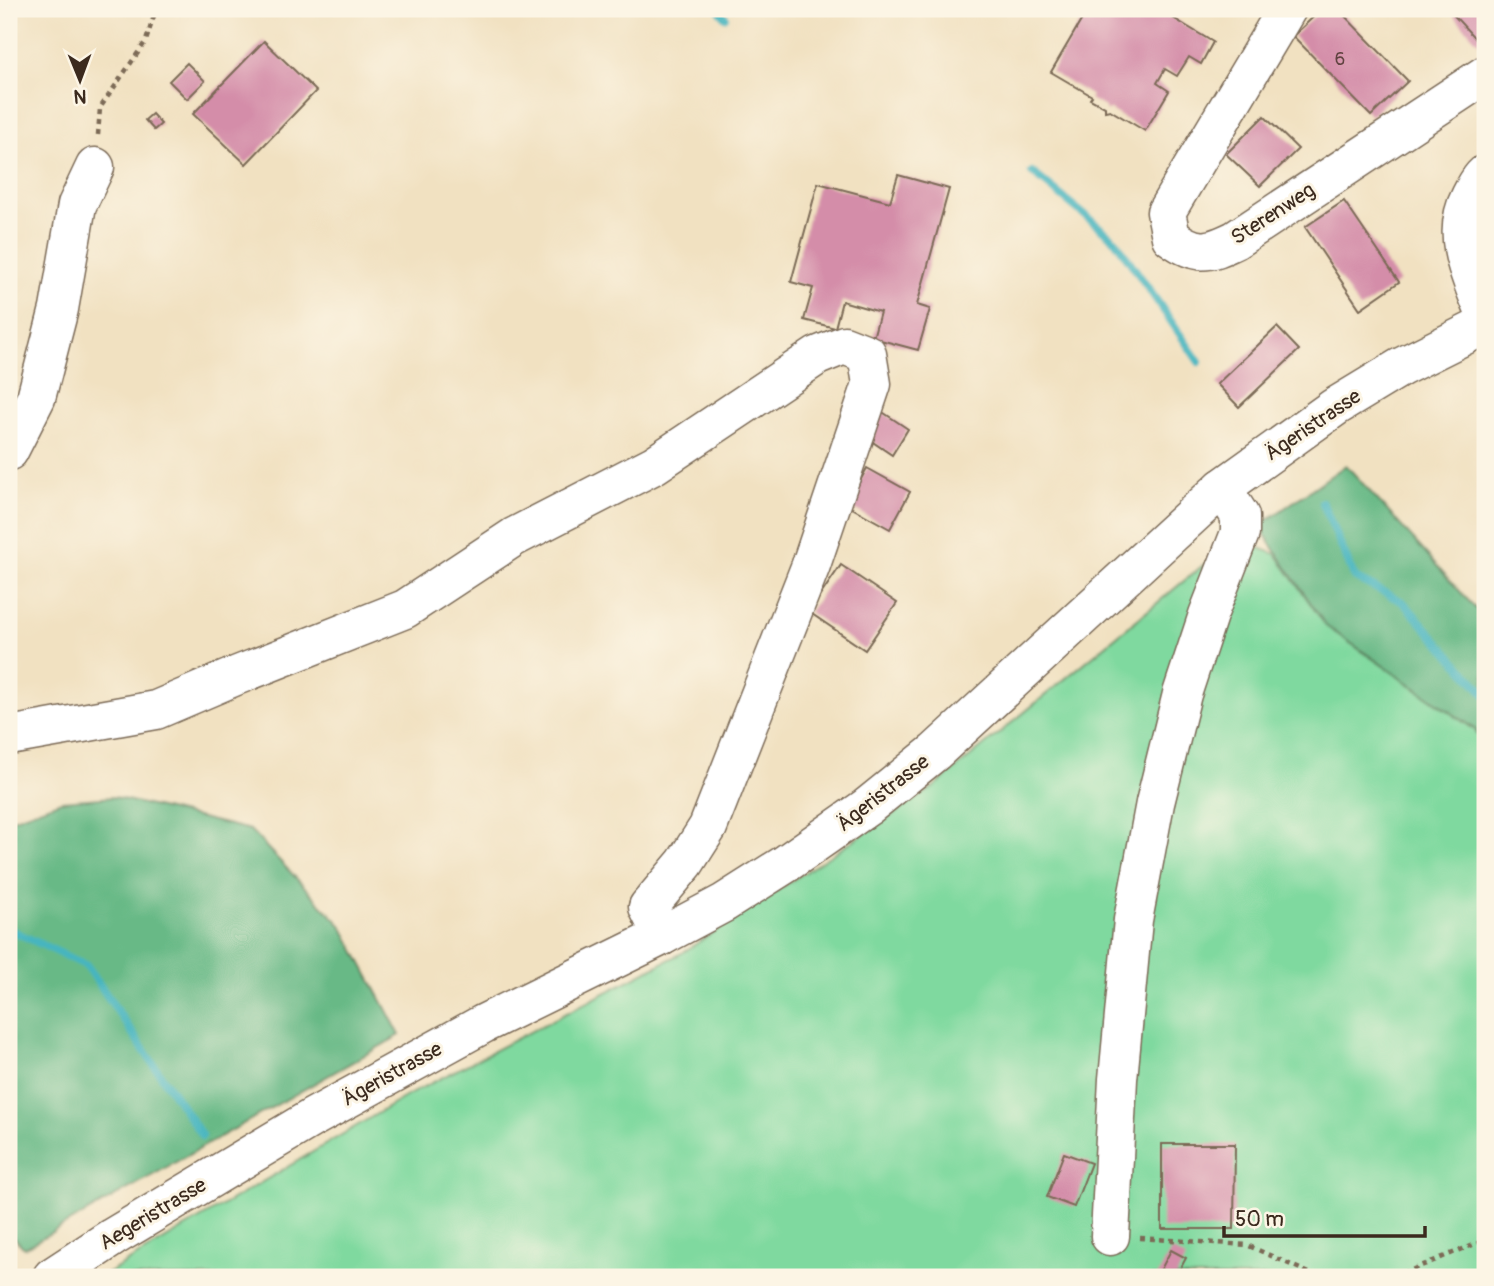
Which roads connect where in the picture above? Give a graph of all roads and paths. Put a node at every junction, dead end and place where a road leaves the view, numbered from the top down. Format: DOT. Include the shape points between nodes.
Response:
graph roads {
  1 [pos="156,9"];
  2 [pos="1287,9"];
  3 [pos="1485,75"];
  4 [pos="95,167"];
  5 [pos="1485,174"];
  6 [pos="1485,313"];
  7 [pos="1485,325"];
  8 [pos="9,451"];
  9 [pos="1222,488"];
  10 [pos="9,736"];
  11 [pos="662,936"];
  12 [pos="219,1174"];
  13 [pos="1110,1236"];
  14 [pos="1485,1240"];
  15 [pos="52,1277"];
  16 [pos="1318,1277"];
  17 [pos="1394,1277"];
  1 -- 4 [label="path" via="146,41 100,108"];
  2 -- 3 [label="main road, Sterenweg" via="1166,212 1171,237 1188,249 1211,251 1236,240"];
  4 -- 8 [label="main road" via="77,205 59,309 36,398"];
  5 -- 6 [label="main road" via="1464,210 1461,242"];
  7 -- 9 [label="main road, Ägeristrasse" via="1335,407"];
  9 -- 11 [label="main road, Ägeristrasse" via="935,752 867,807 724,903"];
  9 -- 13 [label="main road" via="1240,516 1240,534 1182,694 1133,920"];
  10 -- 11 [label="main road" via="156,710 405,609 514,537 654,465 817,356 844,345 867,354 872,384 811,565 708,827 648,907"];
  11 -- 12 [label="main road, Ägeristrasse" via="483,1024"];
  12 -- 15 [label="main road, Aegeristrasse"];
  13 -- 16 [label="path" via="1247,1245"];
  14 -- 17 [label="path"];
}
